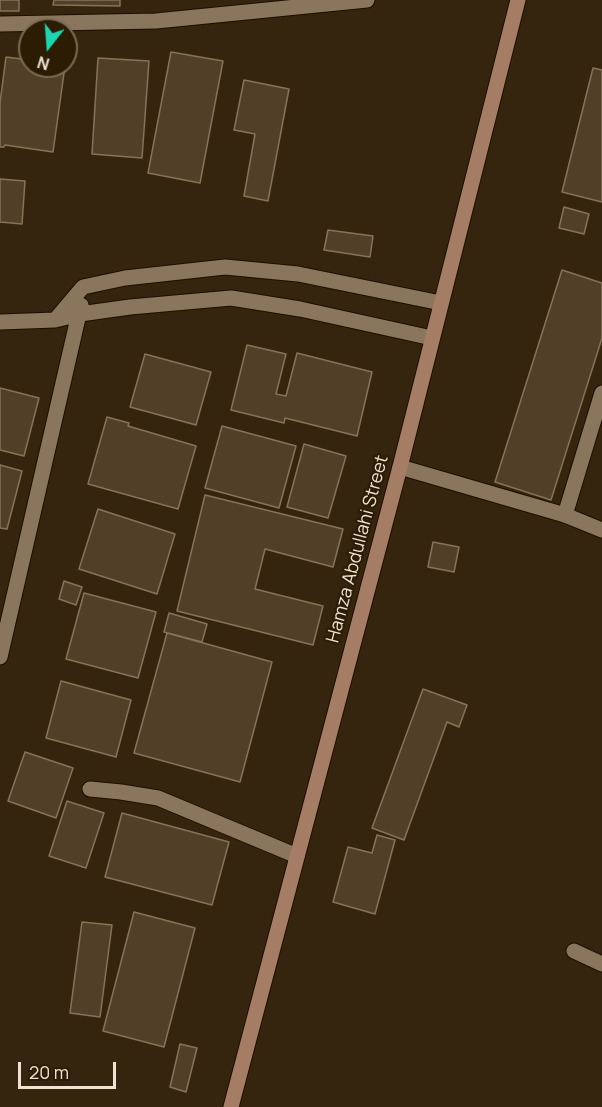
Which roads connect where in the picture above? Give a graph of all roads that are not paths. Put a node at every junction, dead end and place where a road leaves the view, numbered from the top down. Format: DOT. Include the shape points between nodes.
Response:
graph roads {
  1 [pos="367,0"];
  2 [pos="518,0"];
  3 [pos="0,24"];
  4 [pos="83,287"];
  5 [pos="441,303"];
  6 [pos="80,314"];
  7 [pos="55,320"];
  8 [pos="0,321"];
  9 [pos="432,338"];
  10 [pos="602,393"];
  11 [pos="399,467"];
  12 [pos="565,515"];
  13 [pos="602,530"];
  14 [pos="0,657"];
  15 [pos="90,789"];
  16 [pos="297,856"];
  17 [pos="574,951"];
  18 [pos="602,964"];
  19 [pos="231,1107"];
  1 -- 3 [label="street" via="156,21"];
  2 -- 5 [label="street, Hamza Abdullahi Street"];
  4 -- 5 [label="street" via="125,278 225,267 298,274"];
  4 -- 6 [label="street"];
  4 -- 7 [label="street"];
  5 -- 9 [label="street, Hamza Abdullahi Street"];
  6 -- 7 [label="street"];
  6 -- 9 [label="street" via="231,298"];
  6 -- 14 [label="street"];
  7 -- 8 [label="street"];
  9 -- 11 [label="street, Hamza Abdullahi Street"];
  10 -- 12 [label="street"];
  11 -- 12 [label="street"];
  11 -- 16 [label="street, Hamza Abdullahi Street"];
  12 -- 13 [label="street"];
  15 -- 16 [label="street" via="158,798"];
  16 -- 19 [label="street, Hamza Abdullahi Street"];
  17 -- 18 [label="street"];
}
